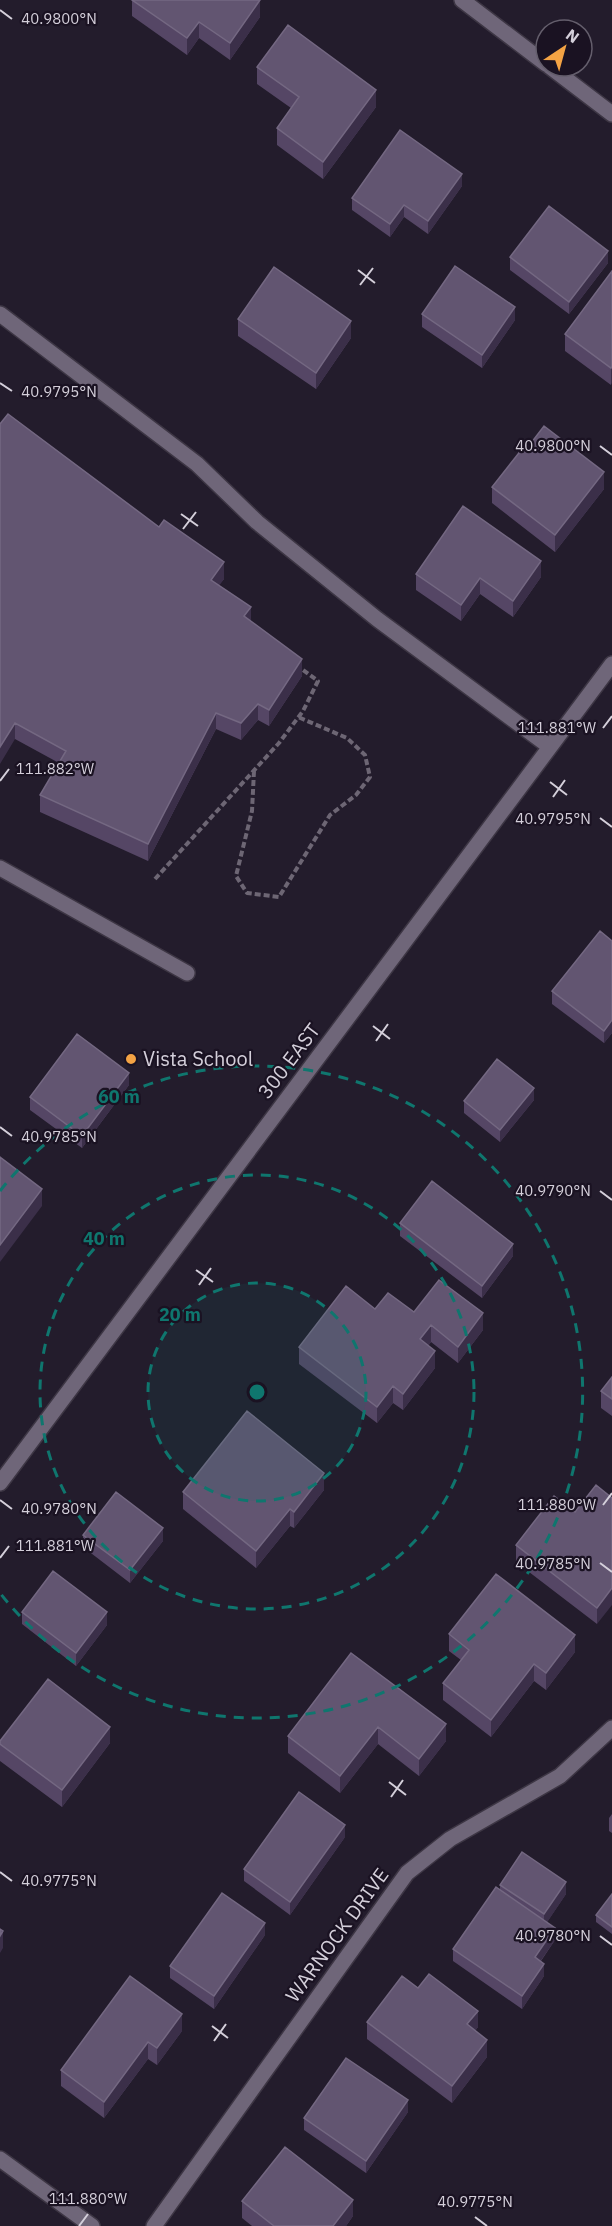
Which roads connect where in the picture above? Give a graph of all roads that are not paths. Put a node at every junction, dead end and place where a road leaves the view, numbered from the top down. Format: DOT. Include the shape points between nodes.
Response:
graph roads {
  1 [pos="462,0"];
  2 [pos="534,54"];
  3 [pos="565,78"];
  4 [pos="612,114"];
  5 [pos="0,314"];
  6 [pos="612,663"];
  7 [pos="550,747"];
  8 [pos="0,867"];
  9 [pos="187,972"];
  10 [pos="0,1484"];
  11 [pos="612,1728"];
  12 [pos="0,2159"];
  13 [pos="92,2226"];
  14 [pos="154,2226"];
  1 -- 2 [label="street"];
  3 -- 4 [label="street"];
  5 -- 7 [label="street" via="197,464 257,522 377,619"];
  6 -- 7 [label="street, 300 EAST"];
  7 -- 10 [label="street, 300 EAST"];
  8 -- 9 [label="street"];
  11 -- 14 [label="street, WARNOCK DRIVE" via="560,1776 450,1839 407,1873"];
  12 -- 13 [label="street"];
}
